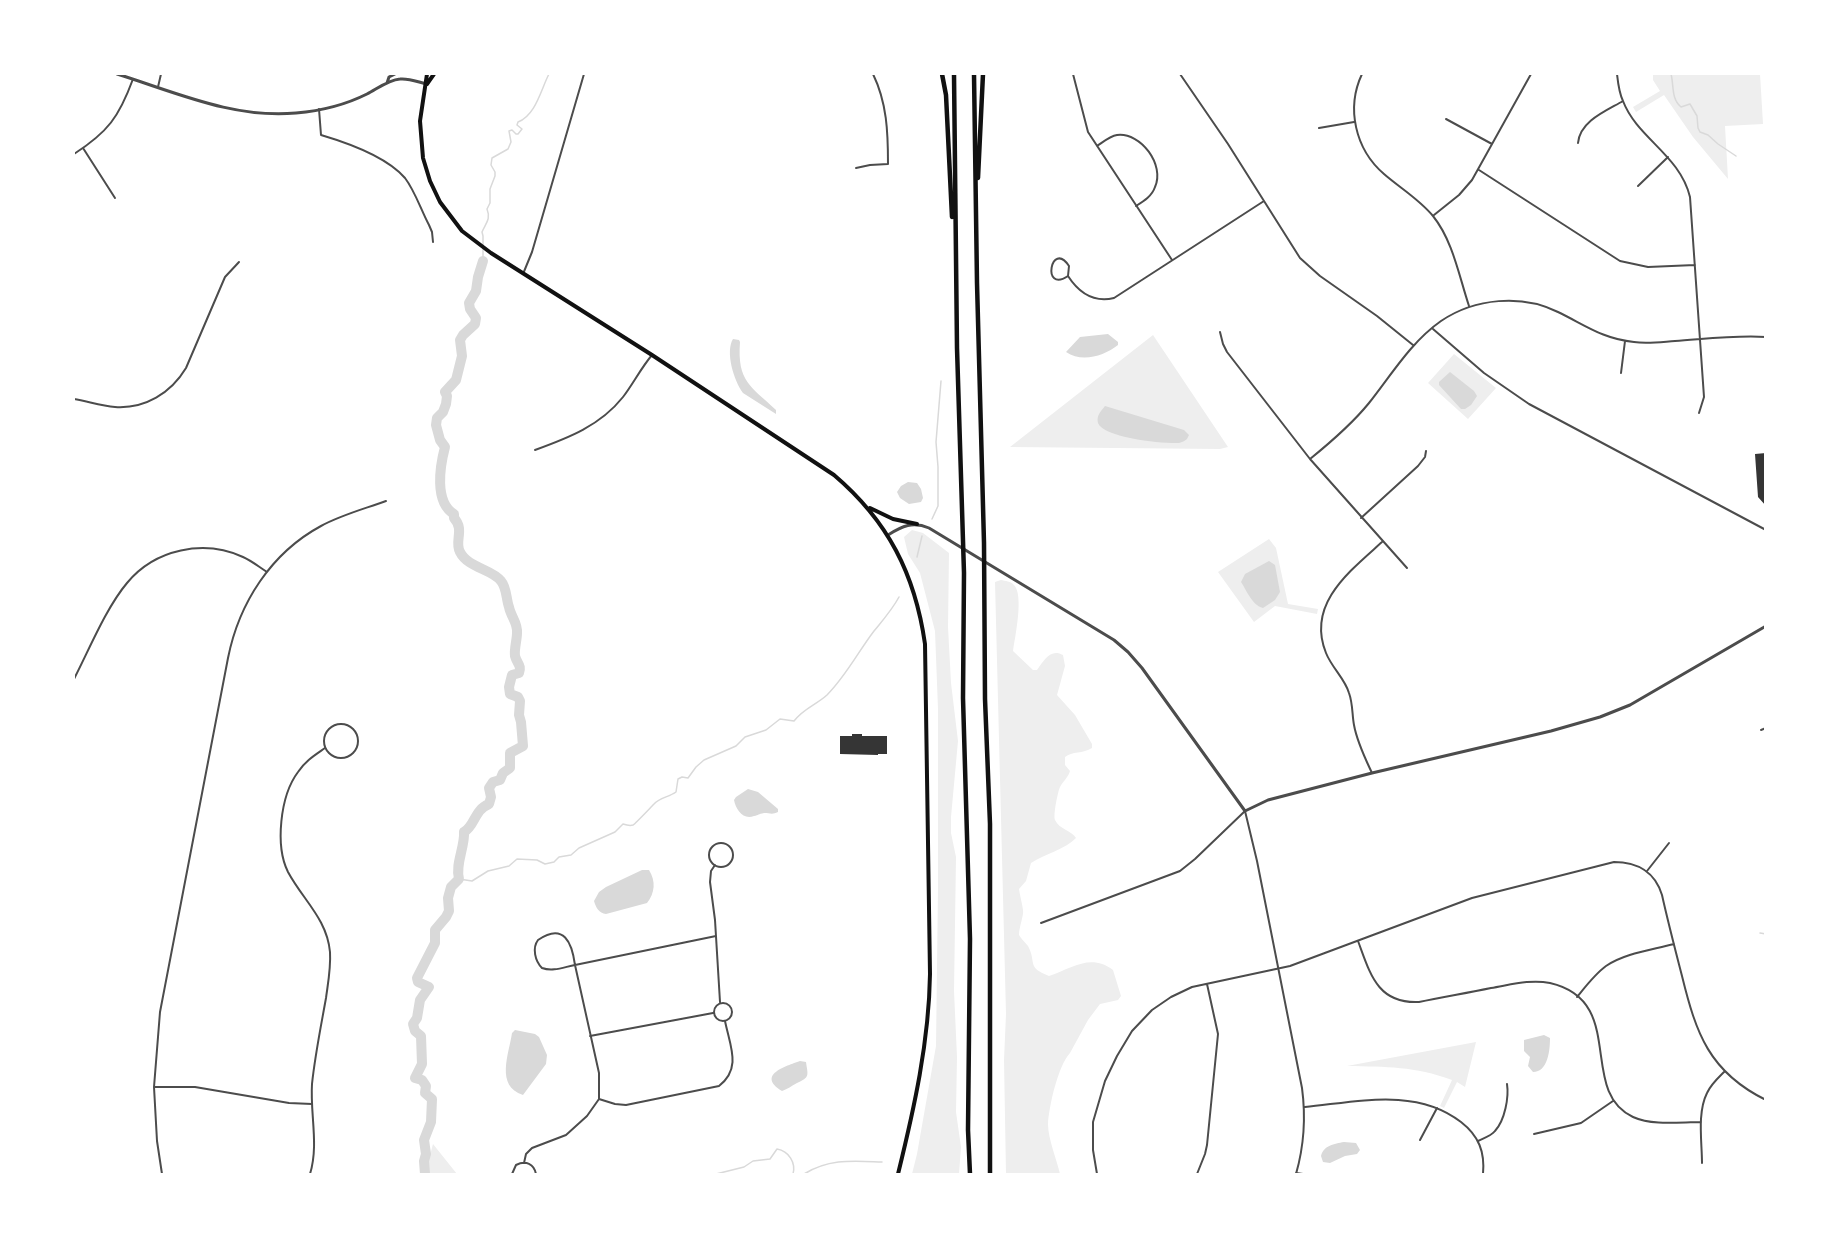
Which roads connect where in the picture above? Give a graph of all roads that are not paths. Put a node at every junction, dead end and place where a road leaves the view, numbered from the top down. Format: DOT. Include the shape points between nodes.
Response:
graph roads {
  1 [pos="117,74"];
  2 [pos="161,74"];
  3 [pos="395,74"];
  4 [pos="427,74"];
  5 [pos="434,74"];
  6 [pos="584,74"];
  7 [pos="873,74"];
  8 [pos="942,74"];
  9 [pos="954,74"];
  10 [pos="974,74"];
  11 [pos="983,74"];
  12 [pos="1073,74"];
  13 [pos="1180,74"];
  14 [pos="1362,74"];
  15 [pos="1531,74"];
  16 [pos="1617,74"];
  17 [pos="133,79"];
  18 [pos="387,83"];
  19 [pos="427,84"];
  20 [pos="158,87"];
  21 [pos="1623,102"];
  22 [pos="320,109"];
  23 [pos="1446,119"];
  24 [pos="1354,122"];
  25 [pos="1319,128"];
  26 [pos="1578,143"];
  27 [pos="1492,144"];
  28 [pos="1096,146"];
  29 [pos="83,148"];
  30 [pos="74,154"];
  31 [pos="1668,157"];
  32 [pos="856,168"];
  33 [pos="1479,170"];
  34 [pos="1638,186"];
  35 [pos="115,198"];
  36 [pos="1264,201"];
  37 [pos="1136,206"];
  38 [pos="975,216"];
  39 [pos="1433,216"];
  40 [pos="433,242"];
  41 [pos="1172,260"];
  42 [pos="239,262"];
  43 [pos="1695,265"];
  44 [pos="523,273"];
  45 [pos="1068,276"];
  46 [pos="956,284"];
  47 [pos="1469,306"];
  48 [pos="1432,328"];
  49 [pos="1220,332"];
  50 [pos="1766,337"];
  51 [pos="1700,339"];
  52 [pos="1625,341"];
  53 [pos="1414,346"];
  54 [pos="652,355"];
  55 [pos="1621,373"];
  56 [pos="74,399"];
  57 [pos="1699,413"];
  58 [pos="535,450"];
  59 [pos="1426,450"];
  60 [pos="1310,459"];
  61 [pos="386,501"];
  62 [pos="867,507"];
  63 [pos="1361,518"];
  64 [pos="917,524"];
  65 [pos="1766,530"];
  66 [pos="888,535"];
  67 [pos="1383,541"];
  68 [pos="1407,568"];
  69 [pos="267,572"];
  70 [pos="1766,626"];
  71 [pos="74,679"];
  72 [pos="1766,728"];
  73 [pos="1761,730"];
  74 [pos="325,748"];
  75 [pos="1372,773"];
  76 [pos="1245,811"];
  77 [pos="1669,843"];
  78 [pos="715,865"];
  79 [pos="1647,871"];
  80 [pos="1041,923"];
  81 [pos="716,936"];
  82 [pos="1358,941"];
  83 [pos="1674,944"];
  84 [pos="575,965"];
  85 [pos="1278,969"];
  86 [pos="1207,984"];
  87 [pos="1577,997"];
  88 [pos="720,1002"];
  89 [pos="713,1013"];
  90 [pos="725,1022"];
  91 [pos="590,1036"];
  92 [pos="1725,1071"];
  93 [pos="1507,1084"];
  94 [pos="154,1087"];
  95 [pos="599,1099"];
  96 [pos="1766,1100"];
  97 [pos="1613,1101"];
  98 [pos="312,1104"];
  99 [pos="1305,1107"];
  100 [pos="1437,1108"];
  101 [pos="1701,1122"];
  102 [pos="1534,1134"];
  103 [pos="1420,1140"];
  104 [pos="1478,1141"];
  105 [pos="524,1162"];
  106 [pos="1702,1164"];
  107 [pos="162,1174"];
  108 [pos="310,1174"];
  109 [pos="512,1174"];
  110 [pos="536,1174"];
  111 [pos="898,1174"];
  112 [pos="969,1174"];
  113 [pos="990,1174"];
  114 [pos="1097,1174"];
  115 [pos="1197,1174"];
  116 [pos="1296,1174"];
  117 [pos="1303,1174"];
  118 [pos="1483,1174"];
  1 -- 17 [label="street"];
  2 -- 20 [label="street"];
  3 -- 18 [label="street"];
  4 -- 19 [label="main road"];
  5 -- 19 [label="main road"];
  6 -- 44 [label="street"];
  7 -- 32 [label="street" via="886,110 888,164"];
  8 -- 46 [label="highway"];
  9 -- 46 [label="highway"];
  10 -- 38 [label="highway"];
  11 -- 38 [label="highway"];
  12 -- 28 [label="street" via="1088,132"];
  13 -- 36 [label="street"];
  14 -- 24 [label="street" via="1354,99"];
  15 -- 27 [label="street"];
  16 -- 21 [label="street"];
  17 -- 20 [label="street"];
  17 -- 29 [label="street" via="114,120"];
  18 -- 19 [label="street" via="404,79"];
  18 -- 22 [label="street" via="347,102"];
  19 -- 44 [label="main road" via="420,121 422,149 434,191 462,231"];
  20 -- 22 [label="street" via="245,112 287,114"];
  21 -- 26 [label="street" via="1591,121 1581,132"];
  21 -- 31 [label="street"];
  22 -- 40 [label="street" via="321,135 370,153 404,177 429,225"];
  23 -- 27 [label="street"];
  24 -- 25 [label="street"];
  24 -- 39 [label="street" via="1374,165"];
  27 -- 33 [label="street"];
  28 -- 37 [label="street"];
  28 -- 37 [label="street" via="1113,135 1121,135 1144,146 1158,176 1151,194"];
  29 -- 30 [label="street"];
  29 -- 35 [label="street"];
  31 -- 34 [label="street"];
  31 -- 43 [label="street" via="1688,186"];
  33 -- 39 [label="street" via="1459,195"];
  33 -- 43 [label="street" via="1620,261 1648,267"];
  36 -- 41 [label="street"];
  36 -- 53 [label="street" via="1308,266"];
  37 -- 41 [label="street"];
  38 -- 113 [label="highway" via="990,824"];
  39 -- 47 [label="street" via="1448,243"];
  41 -- 45 [label="street" via="1123,293 1105,300 1084,295"];
  42 -- 56 [label="street" via="225,277 186,368 164,394 128,407"];
  43 -- 51 [label="street"];
  44 -- 54 [label="main road"];
  45 -- 45 [label="street" via="1066,262 1052,263 1054,277"];
  46 -- 112 [label="highway" via="970,939"];
  47 -- 48 [label="street"];
  47 -- 52 [label="street" via="1502,301 1531,303 1558,312 1601,335"];
  48 -- 53 [label="street"];
  48 -- 65 [label="street" via="1484,373 1529,404"];
  49 -- 60 [label="street" via="1227,352"];
  50 -- 51 [label="street"];
  51 -- 52 [label="street"];
  51 -- 57 [label="street" via="1704,397"];
  52 -- 55 [label="street"];
  53 -- 60 [label="street" via="1356,417"];
  54 -- 58 [label="street" via="624,396 600,419 579,433"];
  54 -- 62 [label="main road" via="825,467"];
  59 -- 63 [label="street" via="1418,466"];
  60 -- 63 [label="street"];
  61 -- 69 [label="street" via="322,526 291,547"];
  62 -- 64 [label="main road"];
  62 -- 66 [label="main road"];
  63 -- 67 [label="street"];
  64 -- 66 [label="street"];
  64 -- 76 [label="street" via="1121,645"];
  66 -- 111 [label="main road" via="919,610 927,692 929,999 918,1082"];
  67 -- 68 [label="street"];
  67 -- 75 [label="street" via="1339,582 1328,602 1322,626 1325,650 1347,686 1357,739"];
  69 -- 71 [label="street" via="236,554 206,548 173,552 150,563 121,591"];
  69 -- 94 [label="street" via="244,609 231,645 165,980"];
  70 -- 75 [label="street" via="1630,705 1600,717"];
  72 -- 73 [label="street"];
  74 -- 74 [label="street" via="324,737 333,726 348,726 356,734 355,750 346,758 334,757"];
  74 -- 98 [label="street" via="294,777 286,795 281,833 285,866 321,919 330,950"];
  75 -- 76 [label="street" via="1268,800"];
  76 -- 80 [label="street" via="1180,871"];
  76 -- 85 [label="street"];
  77 -- 79 [label="street"];
  78 -- 78 [label="street" via="726,866 732,860 733,852 726,843 714,844 709,851 709,859"];
  78 -- 81 [label="street" via="710,882"];
  79 -- 82 [label="street" via="1630,863 1605,863 1472,898"];
  79 -- 83 [label="street" via="1660,888"];
  81 -- 84 [label="street"];
  81 -- 88 [label="street"];
  82 -- 85 [label="street"];
  82 -- 87 [label="street" via="1375,982 1389,996 1404,1001 1419,1002 1532,982 1549,983"];
  83 -- 87 [label="street" via="1616,961 1599,972"];
  83 -- 92 [label="street" via="1699,1034"];
  84 -- 84 [label="street" via="545,969 539,965 535,944 543,937 564,936"];
  84 -- 91 [label="street"];
  85 -- 86 [label="street"];
  85 -- 99 [label="street"];
  86 -- 114 [label="street" via="1180,992 1162,1003 1140,1021 1124,1042 1094,1116 1092,1137"];
  86 -- 115 [label="street" via="1217,1044 1207,1145"];
  87 -- 97 [label="street" via="1596,1025 1605,1083"];
  88 -- 89 [label="street"];
  88 -- 90 [label="street" via="732,1011"];
  89 -- 90 [label="street"];
  89 -- 91 [label="street"];
  90 -- 95 [label="street" via="733,1062 731,1073 719,1086 626,1105"];
  91 -- 95 [label="street"];
  92 -- 96 [label="street"];
  92 -- 101 [label="street" via="1707,1092"];
  93 -- 104 [label="street" via="1508,1099 1498,1126"];
  94 -- 98 [label="street" via="205,1089"];
  94 -- 107 [label="street"];
  95 -- 105 [label="street" via="566,1134 532,1148"];
  97 -- 101 [label="street" via="1640,1119"];
  97 -- 102 [label="street" via="1581,1124"];
  98 -- 108 [label="street" via="314,1156"];
  99 -- 100 [label="street" via="1392,1099"];
  99 -- 116 [label="street"];
  100 -- 103 [label="street"];
  100 -- 104 [label="street" via="1467,1127"];
  101 -- 106 [label="street"];
  104 -- 118 [label="street" via="1483,1153"];
  105 -- 109 [label="street" via="516,1165"];
  105 -- 110 [label="street"];
  116 -- 117 [label="street"];
}
